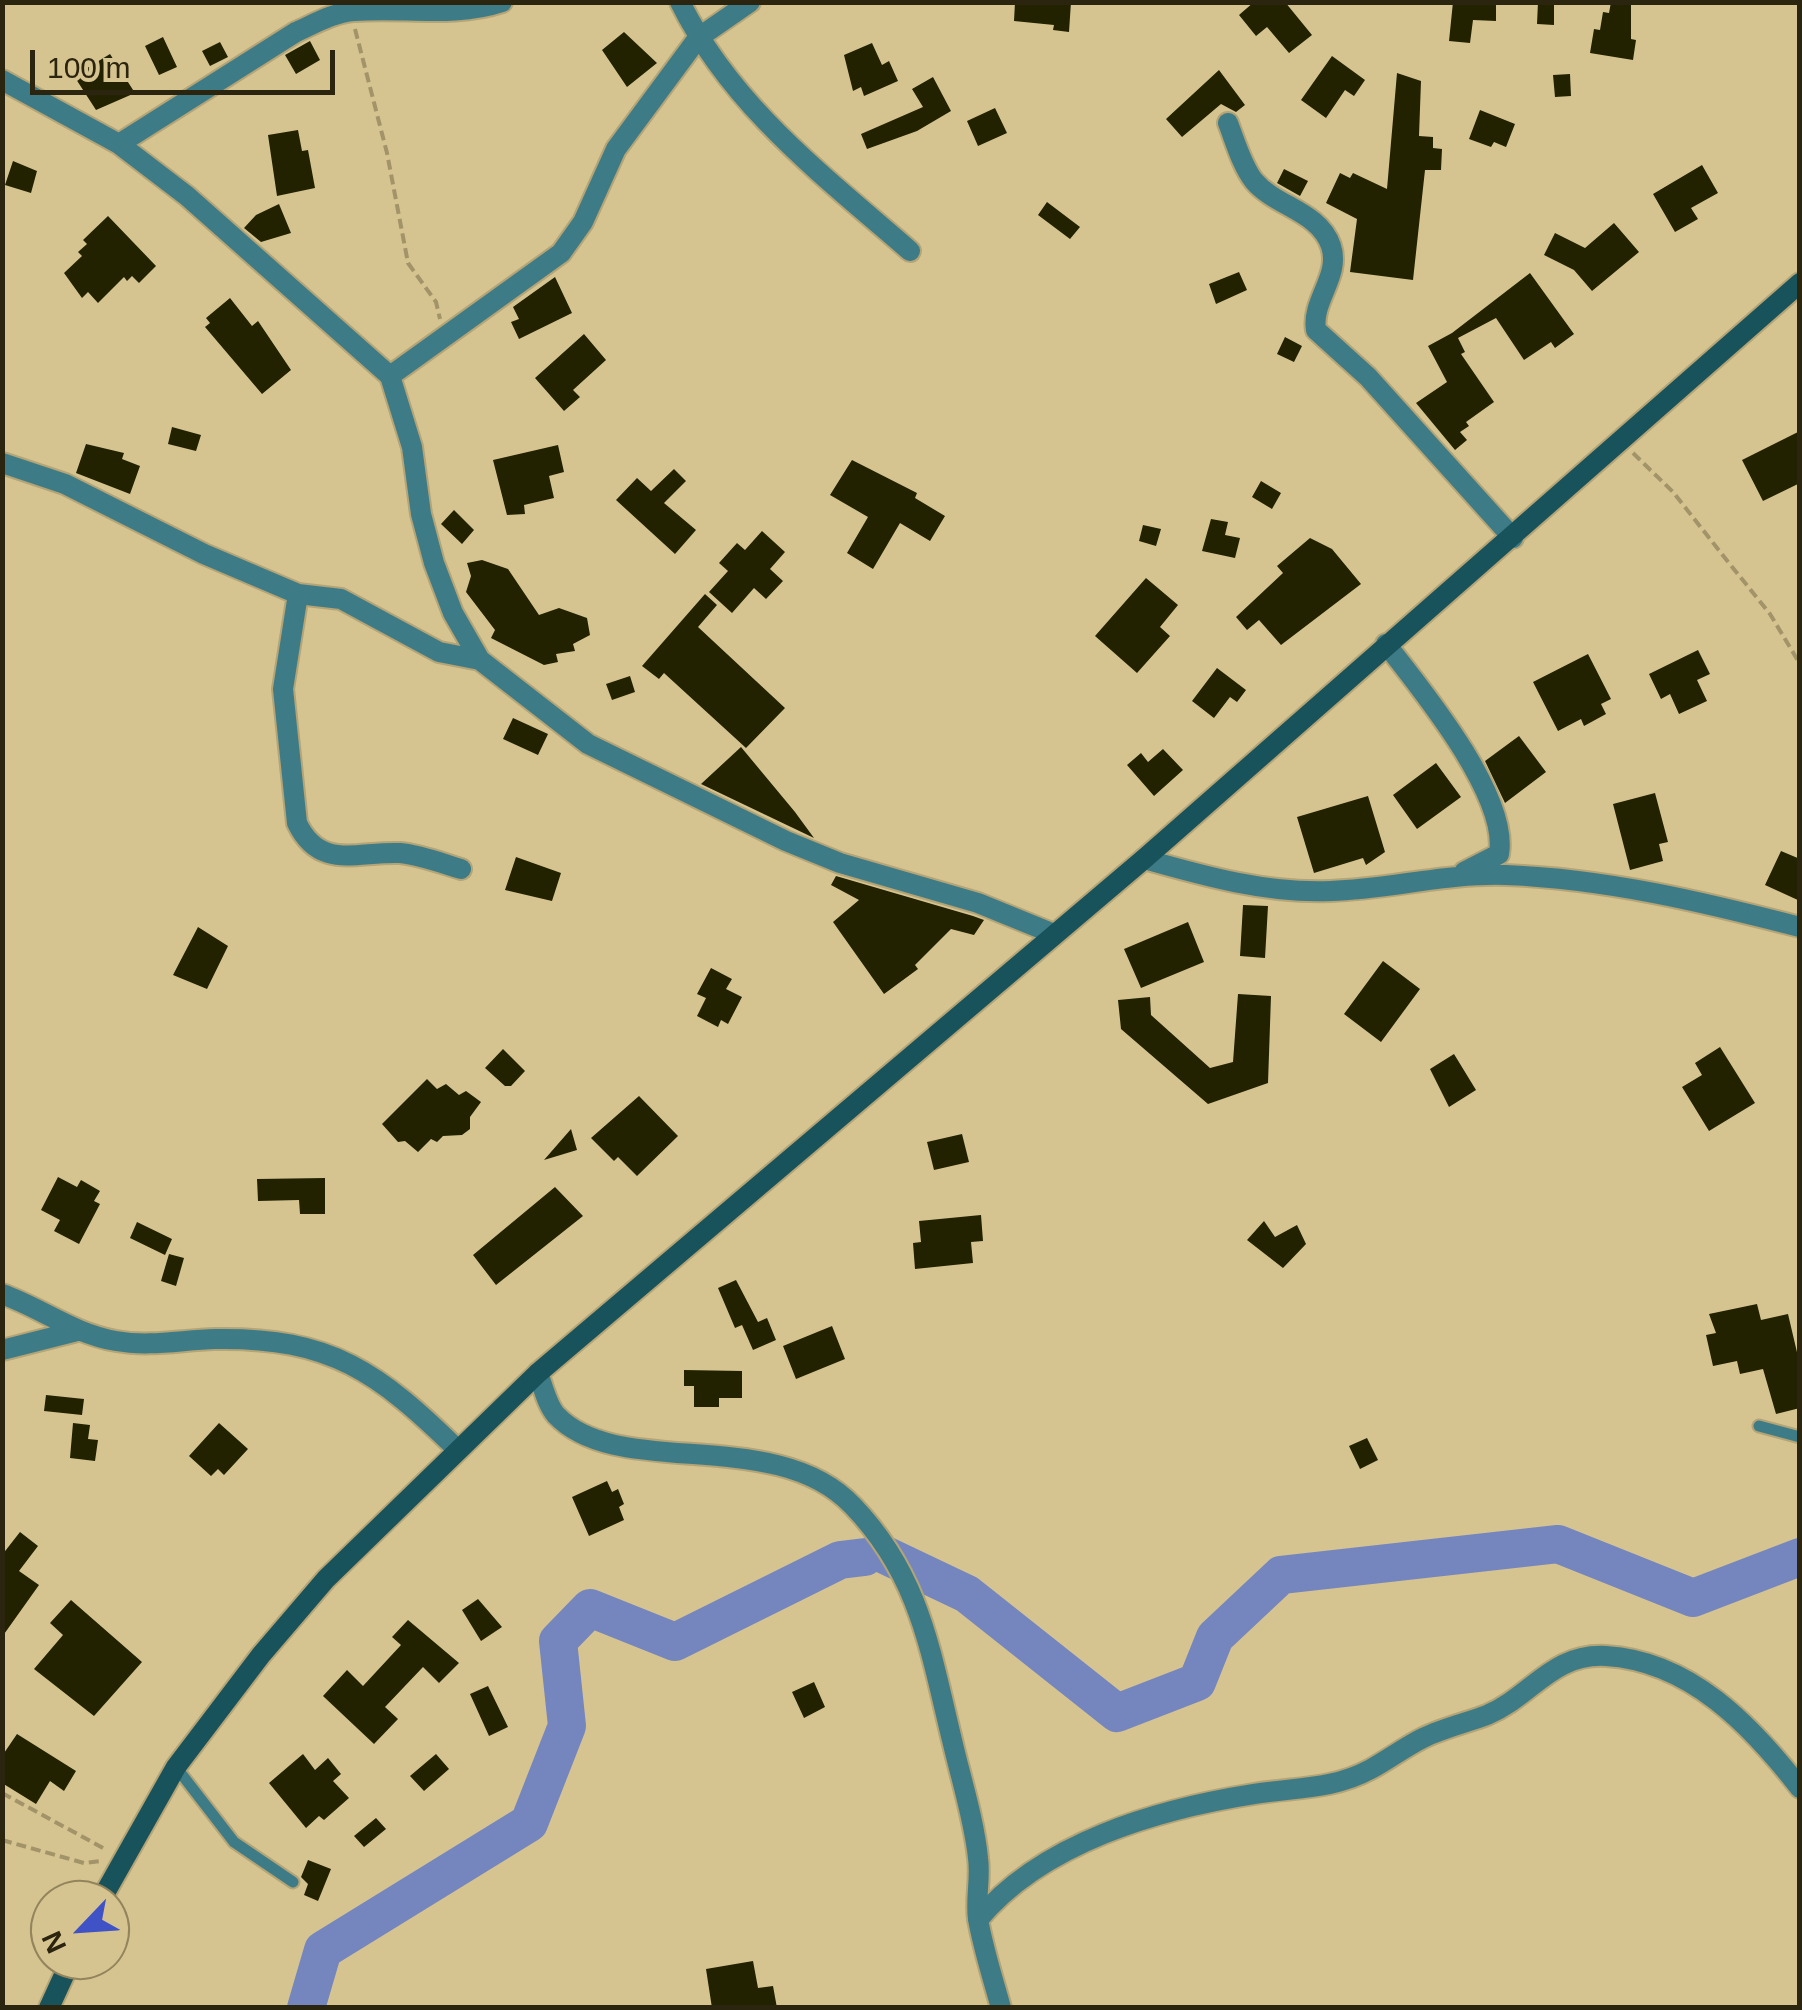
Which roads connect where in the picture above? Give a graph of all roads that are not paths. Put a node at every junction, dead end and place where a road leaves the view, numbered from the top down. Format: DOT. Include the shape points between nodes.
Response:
graph roads {
  1 [pos="502,2"];
  2 [pos="680,2"];
  3 [pos="750,2"];
  4 [pos="698,38"];
  5 [pos="2,80"];
  6 [pos="1228,124"];
  7 [pos="119,144"];
  8 [pos="910,251"];
  9 [pos="1800,283"];
  10 [pos="390,376"];
  11 [pos="2,464"];
  12 [pos="1513,538"];
  13 [pos="298,594"];
  14 [pos="1386,644"];
  15 [pos="480,660"];
  16 [pos="1144,858"];
  17 [pos="461,868"];
  18 [pos="1438,879"];
  19 [pos="1800,927"];
  20 [pos="1054,934"];
  21 [pos="2,1294"];
  22 [pos="77,1331"];
  23 [pos="2,1350"];
  24 [pos="538,1373"];
  25 [pos="1760,1426"];
  26 [pos="1800,1437"];
  27 [pos="458,1450"];
  28 [pos="176,1767"];
  29 [pos="1800,1788"];
  30 [pos="111,1880"];
  31 [pos="293,1882"];
  32 [pos="978,1920"];
  33 [pos="62,1980"];
  34 [pos="49,2008"];
  35 [pos="1001,2008"];
  1 -- 7 [label="street" via="473,11 350,11 296,32"];
  2 -- 4 [label="street"];
  3 -- 4 [label="street"];
  4 -- 8 [label="street" via="739,96"];
  4 -- 10 [label="street" via="616,148 574,238"];
  5 -- 7 [label="street"];
  6 -- 12 [label="street" via="1256,183 1308,217 1333,250 1316,330 1368,377"];
  7 -- 10 [label="street"];
  9 -- 12 [label="main road"];
  10 -- 15 [label="street" via="412,448 434,564"];
  11 -- 13 [label="street" via="65,484"];
  12 -- 14 [label="main road"];
  13 -- 15 [label="street" via="342,598 428,646"];
  13 -- 17 [label="street" via="283,689 296,823 304,839 329,855 398,853"];
  14 -- 16 [label="main road"];
  14 -- 18 [label="street" via="1426,695 1497,821 1500,854"];
  15 -- 20 [label="street" via="588,744 696,800 840,863"];
  16 -- 18 [label="street" via="1208,877 1297,891"];
  16 -- 20 [label="main road"];
  18 -- 19 [label="street" via="1502,875 1614,885"];
  20 -- 24 [label="main road"];
  21 -- 22 [label="street"];
  22 -- 23 [label="street"];
  22 -- 27 [label="street" via="141,1345 216,1339 339,1357 404,1397"];
  24 -- 27 [label="main road"];
  24 -- 32 [label="street" via="553,1412 572,1428 607,1442 765,1459 824,1480 886,1545 924,1622 978,1860"];
  25 -- 26 [label="lane"];
  27 -- 28 [label="main road" via="326,1579"];
  28 -- 30 [label="main road"];
  28 -- 31 [label="lane" via="234,1842"];
  29 -- 32 [label="street" via="1740,1718 1688,1680 1644,1664 1582,1656 1550,1669 1488,1714 1426,1736 1345,1780 1208,1801 1084,1844 1005,1888"];
  32 -- 35 [label="street"];
  33 -- 34 [label="main road"];
}
